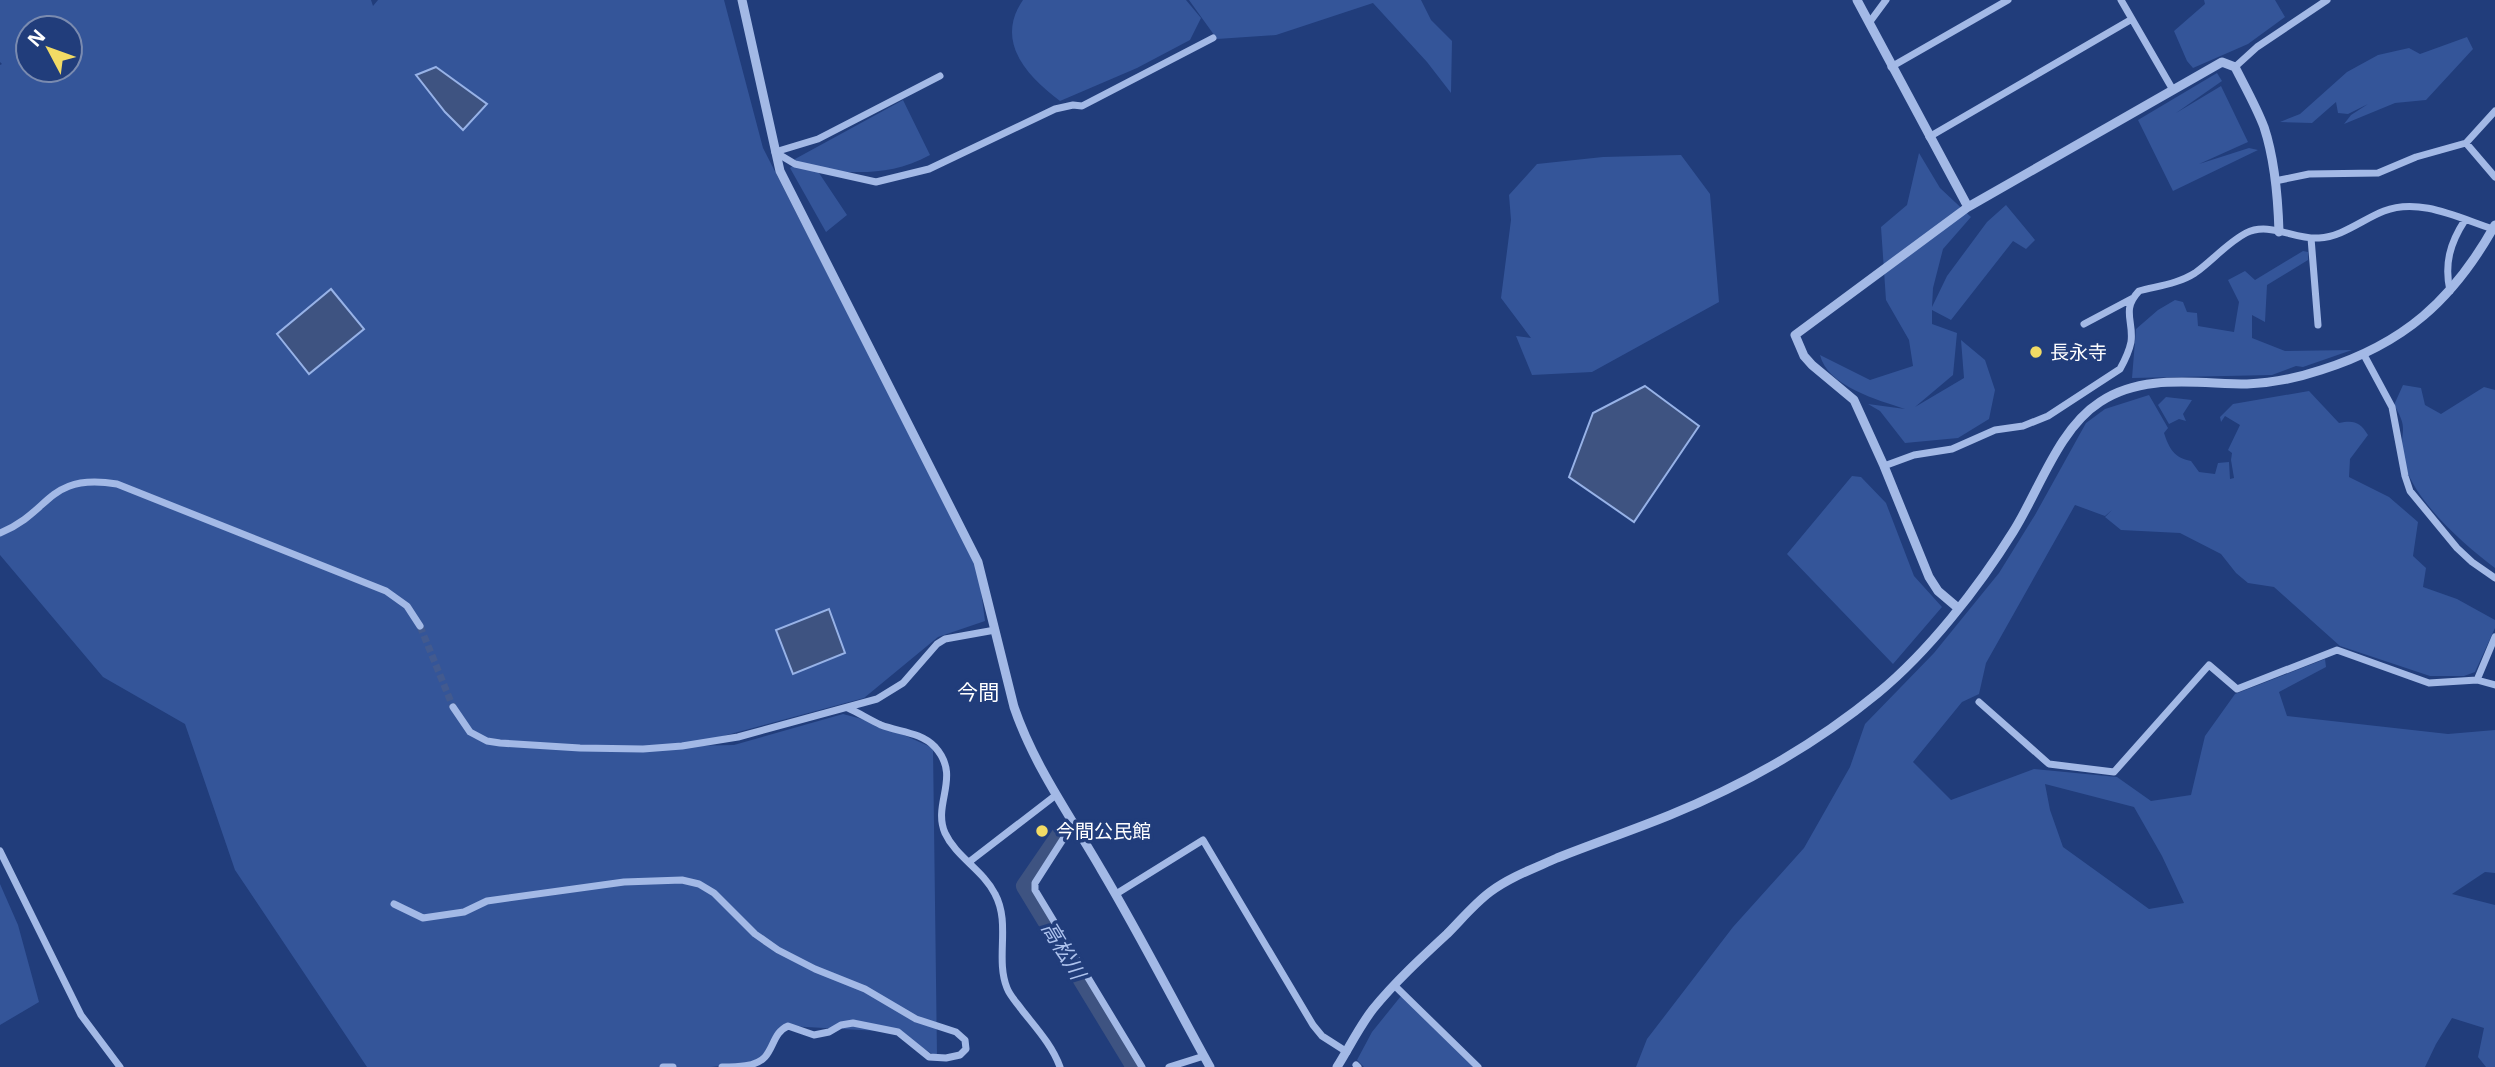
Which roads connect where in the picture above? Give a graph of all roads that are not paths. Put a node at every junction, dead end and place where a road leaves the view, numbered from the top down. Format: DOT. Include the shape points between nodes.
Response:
graph roads {
  1 [pos="742,0"];
  2 [pos="1857,0"];
  3 [pos="1886,0"];
  4 [pos="2008,0"];
  5 [pos="2121,0"];
  6 [pos="2327,0"];
  7 [pos="2132,19"];
  8 [pos="1869,23"];
  9 [pos="1213,38"];
  10 [pos="1891,66"];
  11 [pos="2235,67"];
  12 [pos="940,76"];
  13 [pos="2173,90"];
  14 [pos="2495,111"];
  15 [pos="1930,137"];
  16 [pos="2466,143"];
  17 [pos="775,152"];
  18 [pos="2495,177"];
  19 [pos="2275,181"];
  20 [pos="1968,207"];
  21 [pos="2465,220"];
  22 [pos="2494,227"];
  23 [pos="2279,232"];
  24 [pos="2311,237"];
  25 [pos="2450,291"];
  26 [pos="2133,298"];
  27 [pos="2084,324"];
  28 [pos="2318,325"];
  29 [pos="2364,355"];
  30 [pos="1884,466"];
  31 [pos="0,533"];
  32 [pos="2495,578"];
  33 [pos="1958,608"];
  34 [pos="420,626"];
  35 [pos="995,630"];
  36 [pos="2495,637"];
  37 [pos="2477,680"];
  38 [pos="2495,685"];
  39 [pos="1979,702"];
  40 [pos="453,707"];
  41 [pos="848,708"];
  42 [pos="1056,795"];
  43 [pos="1074,822"];
  44 [pos="0,851"];
  45 [pos="969,862"];
  46 [pos="1116,894"];
  47 [pos="394,904"];
  48 [pos="1394,985"];
  49 [pos="1347,1052"];
  50 [pos="1204,1056"];
  51 [pos="120,1067"];
  52 [pos="663,1067"];
  53 [pos="673,1067"];
  54 [pos="722,1067"];
  55 [pos="1060,1067"];
  56 [pos="1142,1067"];
  57 [pos="1169,1067"];
  58 [pos="1210,1067"];
  59 [pos="1337,1067"];
  60 [pos="1478,1067"];
  1 -- 17 [label="street"];
  2 -- 8 [label="street"];
  3 -- 8 [label="street"];
  4 -- 10 [label="street"];
  5 -- 7 [label="street"];
  6 -- 11 [label="street" via="2274,34"];
  7 -- 13 [label="street"];
  7 -- 15 [label="street"];
  8 -- 10 [label="street"];
  9 -- 17 [label="street" via="1082,106 1055,109 929,169 876,182 795,163"];
  10 -- 15 [label="street"];
  11 -- 13 [label="street" via="2222,62"];
  11 -- 19 [label="street" via="2264,130"];
  12 -- 17 [label="street" via="817,139"];
  13 -- 20 [label="street"];
  14 -- 16 [label="street"];
  15 -- 20 [label="street"];
  16 -- 18 [label="street"];
  16 -- 19 [label="street" via="2378,173 2309,174"];
  17 -- 35 [label="street" via="796,204 978,562"];
  19 -- 23 [label="street"];
  20 -- 30 [label="street" via="1795,335 1812,365 1854,400"];
  21 -- 22 [label="street"];
  21 -- 24 [label="street" via="2403,205 2320,239"];
  21 -- 25 [label="street" via="2449,254 2446,273"];
  22 -- 25 [label="street"];
  23 -- 24 [label="street"];
  23 -- 26 [label="street" via="2260,228 2246,233 2193,274 2139,291"];
  24 -- 28 [label="street"];
  25 -- 29 [label="street" via="2422,318"];
  26 -- 27 [label="street"];
  26 -- 30 [label="street" via="2128,307 2131,340 2120,369 2048,416 1995,430 1952,449 1914,454"];
  29 -- 32 [label="street" via="2392,407 2410,491 2457,548"];
  29 -- 33 [label="street" via="2270,383 2172,382 2134,387 2096,404 2076,423 2014,532"];
  30 -- 33 [label="street" via="1928,577"];
  31 -- 34 [label="street" via="70,484 117,484 386,590 407,606"];
  33 -- 48 [label="street" via="1900,673 1838,723 1717,794 1509,880 1490,892"];
  35 -- 41 [label="street" via="945,639 897,688"];
  35 -- 42 [label="street" via="1021,729"];
  36 -- 37 [label="street"];
  37 -- 38 [label="street"];
  37 -- 39 [label="street" via="2429,683 2337,650 2237,689 2209,665 2114,772 2049,764"];
  40 -- 41 [label="street" via="470,732 487,741 631,749 738,737"];
  41 -- 45 [label="street" via="923,738 939,752 948,779 944,831"];
  42 -- 43 [label="street"];
  42 -- 45 [label="street"];
  43 -- 46 [label="street"];
  43 -- 56 [label="street" via="1035,890"];
  44 -- 51 [label="street" via="81,1015"];
  45 -- 55 [label="street" via="987,881 1001,907 1007,988"];
  46 -- 49 [label="street" via="1203,840 1313,1025"];
  46 -- 50 [label="street"];
  47 -- 54 [label="street" via="423,918 464,912 487,901 624,882 682,880 699,884 778,950 865,989 916,1019 956,1032 965,1040 966,1049 960,1055 929,1057 898,1032 853,1023 814,1035 788,1026 781,1029 765,1058 754,1064"];
  48 -- 49 [label="street" via="1372,1010"];
  48 -- 60 [label="street"];
  49 -- 59 [label="street"];
  50 -- 57 [label="street"];
  50 -- 58 [label="street"];
  52 -- 53 [label="street"];
}
